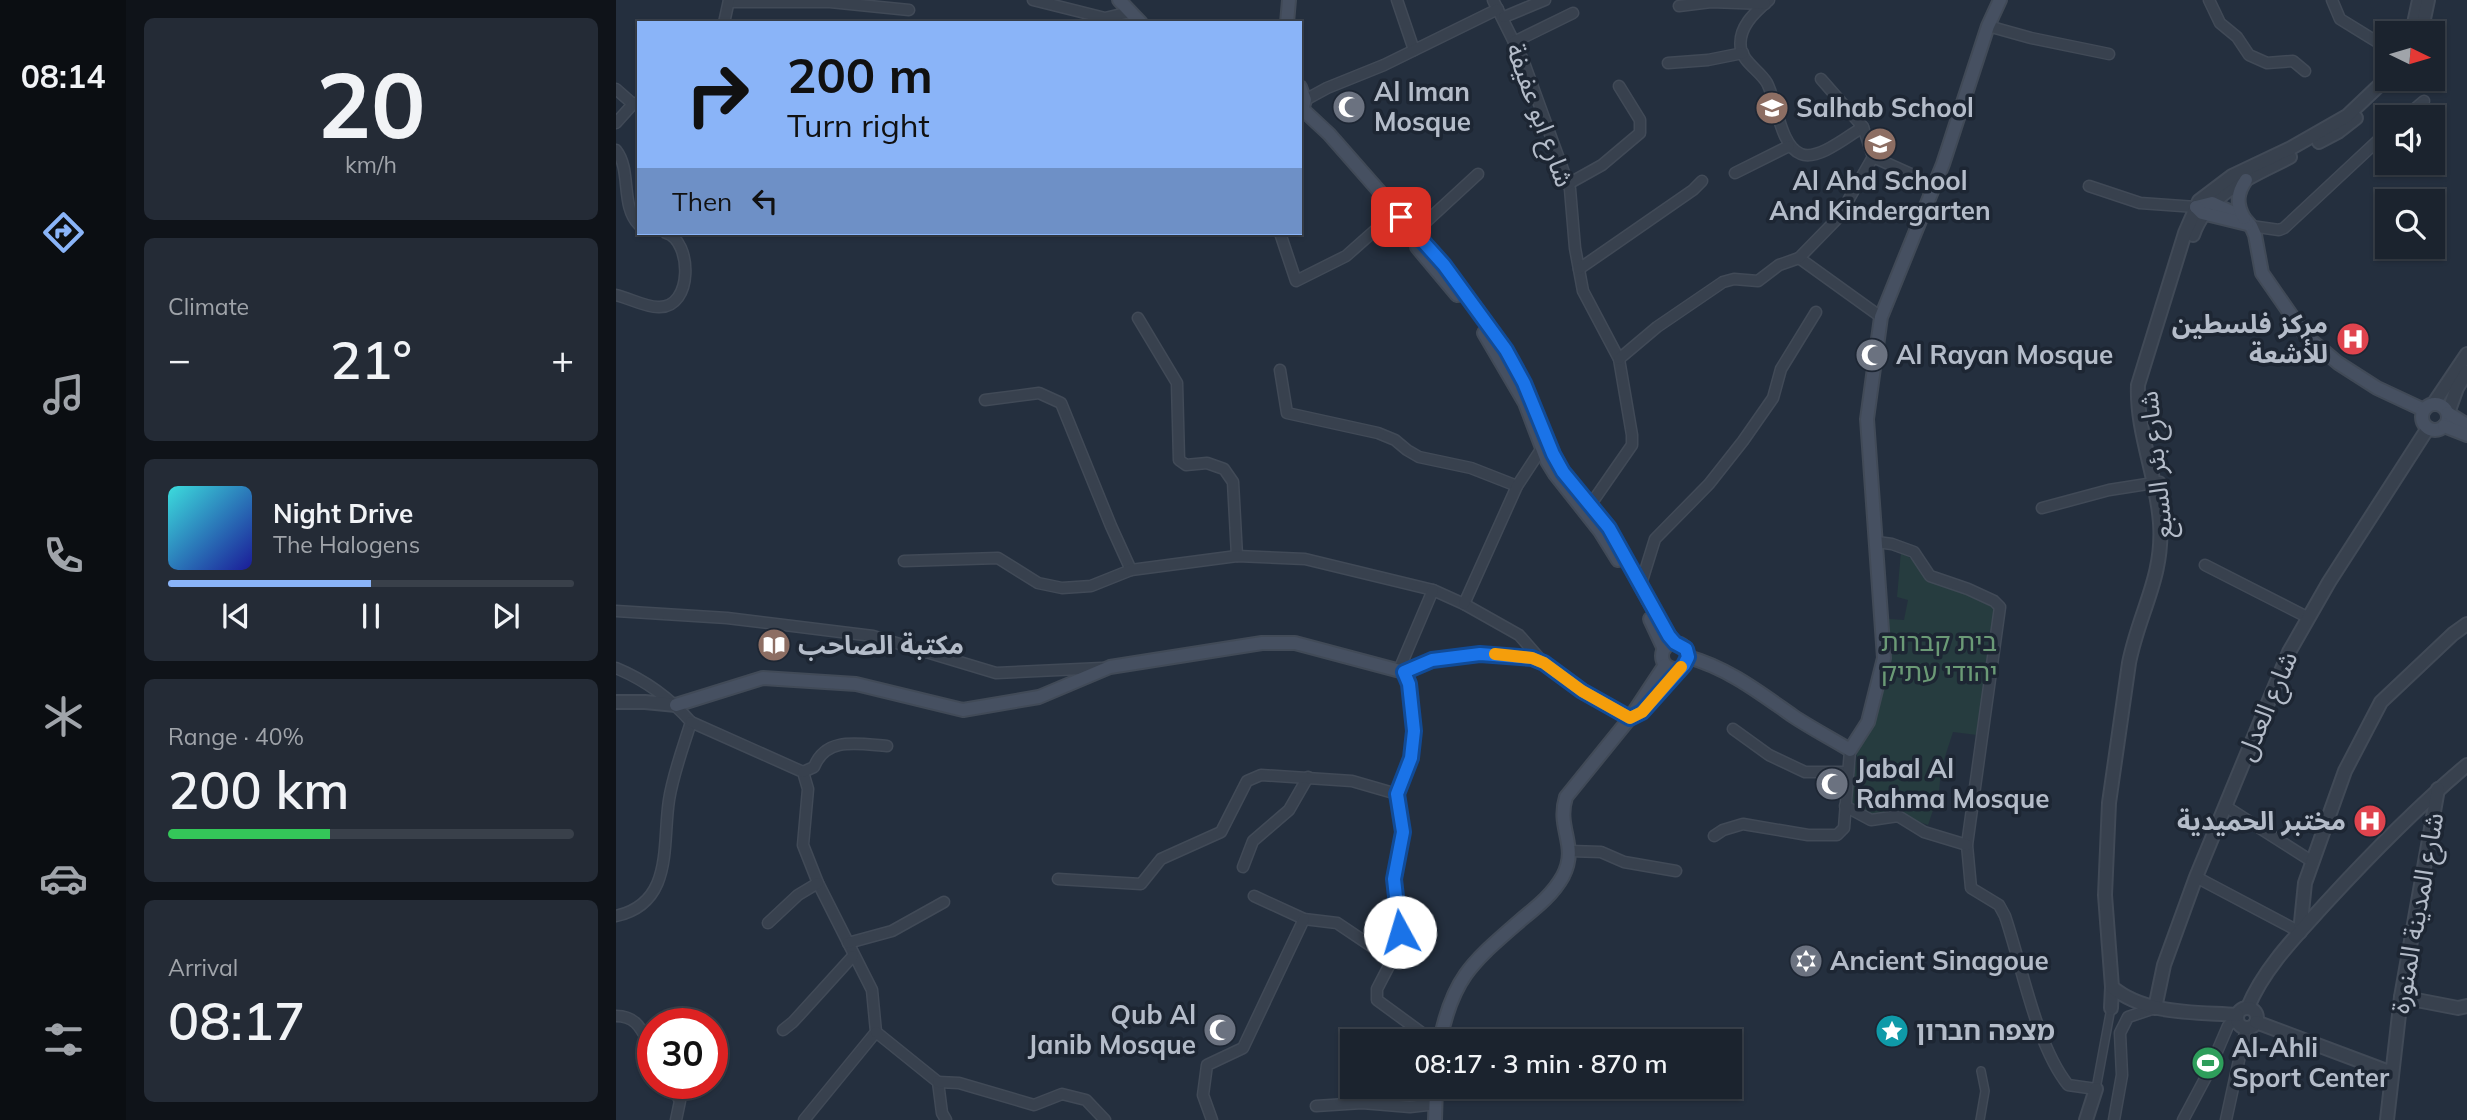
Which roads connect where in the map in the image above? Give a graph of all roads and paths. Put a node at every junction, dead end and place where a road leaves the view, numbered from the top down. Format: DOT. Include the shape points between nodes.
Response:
graph roads {
  1 [pos="1033,0"];
  2 [pos="1119,0"];
  3 [pos="1289,0"];
  4 [pos="1397,0"];
  5 [pos="1545,0"];
  6 [pos="2000,0"];
  7 [pos="2209,0"];
  8 [pos="2332,0"];
  9 [pos="2419,0"];
  10 [pos="2428,0"];
  11 [pos="729,1"];
  12 [pos="1767,2"];
  13 [pos="1131,6"];
  14 [pos="1679,6"];
  15 [pos="1498,9"];
  16 [pos="909,10"];
  17 [pos="1573,13"];
  18 [pos="724,21"];
  19 [pos="1150,21"];
  20 [pos="1287,21"];
  21 [pos="2415,21"];
  22 [pos="2424,21"];
  23 [pos="1988,26"];
  24 [pos="2375,41"];
  25 [pos="1514,42"];
  26 [pos="1414,50"];
  27 [pos="1742,53"];
  28 [pos="2109,54"];
  29 [pos="1668,63"];
  30 [pos="2305,71"];
  31 [pos="1821,79"];
  32 [pos="1619,86"];
  33 [pos="616,89"];
  34 [pos="2375,89"];
  35 [pos="2385,91"];
  36 [pos="2424,101"];
  37 [pos="636,103"];
  38 [pos="2419,105"];
  39 [pos="1302,110"];
  40 [pos="616,123"];
  41 [pos="1863,127"];
  42 [pos="2375,143"];
  43 [pos="1789,146"];
  44 [pos="616,150"];
  45 [pos="1873,157"];
  46 [pos="1734,173"];
  47 [pos="1478,174"];
  48 [pos="2246,180"];
  49 [pos="1702,181"];
  50 [pos="1568,184"];
  51 [pos="1933,184"];
  52 [pos="2089,186"];
  53 [pos="2212,202"];
  54 [pos="2199,210"];
  55 [pos="1390,216"];
  56 [pos="637,222"];
  57 [pos="2248,222"];
  58 [pos="1415,232"];
  59 [pos="671,235"];
  60 [pos="1281,235"];
  61 [pos="1798,258"];
  62 [pos="1579,269"];
  63 [pos="616,295"];
  64 [pos="1816,312"];
  65 [pos="1881,317"];
  66 [pos="1138,318"];
  67 [pos="2467,354"];
  68 [pos="1619,359"];
  69 [pos="1280,370"];
  70 [pos="2467,372"];
  71 [pos="985,400"];
  72 [pos="2429,407"];
  73 [pos="2448,412"];
  74 [pos="2467,425"];
  75 [pos="2444,426"];
  76 [pos="2428,428"];
  77 [pos="2467,435"];
  78 [pos="1542,447"];
  79 [pos="2157,483"];
  80 [pos="1517,486"];
  81 [pos="1591,505"];
  82 [pos="2042,508"];
  83 [pos="1877,542"];
  84 [pos="1237,556"];
  85 [pos="904,561"];
  86 [pos="2205,565"];
  87 [pos="1131,569"];
  88 [pos="1641,584"];
  89 [pos="1433,590"];
  90 [pos="1464,604"];
  91 [pos="616,611"];
  92 [pos="2309,618"];
  93 [pos="2467,624"];
  94 [pos="1669,646"];
  95 [pos="1684,662"];
  96 [pos="1544,663"];
  97 [pos="1665,665"];
  98 [pos="1110,667"];
  99 [pos="616,668"];
  100 [pos="1401,671"];
  101 [pos="616,702"];
  102 [pos="676,705"];
  103 [pos="1630,718"];
  104 [pos="691,722"];
  105 [pos="1733,729"];
  106 [pos="887,746"];
  107 [pos="1850,750"];
  108 [pos="2467,765"];
  109 [pos="803,772"];
  110 [pos="1847,772"];
  111 [pos="1308,777"];
  112 [pos="2438,789"];
  113 [pos="1397,794"];
  114 [pos="1845,806"];
  115 [pos="2225,806"];
  116 [pos="1714,836"];
  117 [pos="1966,845"];
  118 [pos="1570,851"];
  119 [pos="2313,862"];
  120 [pos="1243,867"];
  121 [pos="1676,871"];
  122 [pos="2196,877"];
  123 [pos="1058,879"];
  124 [pos="818,883"];
  125 [pos="1254,896"];
  126 [pos="944,902"];
  127 [pos="616,916"];
  128 [pos="1304,919"];
  129 [pos="768,923"];
  130 [pos="2300,932"];
  131 [pos="848,943"];
  132 [pos="853,956"];
  133 [pos="1392,960"];
  134 [pos="2112,987"];
  135 [pos="2401,997"];
  136 [pos="2467,1006"];
  137 [pos="2248,1007"];
  138 [pos="2111,1008"];
  139 [pos="2155,1008"];
  140 [pos="616,1016"];
  141 [pos="2237,1017"];
  142 [pos="637,1025"];
  143 [pos="2251,1025"];
  144 [pos="1417,1029"];
  145 [pos="1442,1029"];
  146 [pos="783,1030"];
  147 [pos="876,1032"];
  148 [pos="1981,1071"];
  149 [pos="2392,1073"];
  150 [pos="938,1082"];
  151 [pos="2096,1089"];
  152 [pos="679,1099"];
  153 [pos="1436,1099"];
  154 [pos="1436,1104"];
  155 [pos="1316,1106"];
  156 [pos="676,1120"];
  157 [pos="805,1120"];
  158 [pos="946,1120"];
  159 [pos="1105,1120"];
  160 [pos="1212,1120"];
  161 [pos="1435,1120"];
  162 [pos="1980,1120"];
  163 [pos="2086,1120"];
  164 [pos="2114,1120"];
  165 [pos="2183,1120"];
  166 [pos="2226,1120"];
  167 [pos="2387,1120"];
  1 -- 13 [label="street" via="1105,18"];
  2 -- 13 [label="main road"];
  3 -- 20 [label="main road"];
  4 -- 26 [label="street"];
  5 -- 15 [label="street"];
  6 -- 23 [label="main road"];
  7 -- 30 [label="street" via="2220,23 2249,55 2267,63 2293,61"];
  8 -- 24 [label="street" via="2340,19"];
  9 -- 21 [label="street"];
  10 -- 22 [label="street"];
  11 -- 16 [label="street" via="830,2"];
  11 -- 18 [label="street"];
  12 -- 14 [label="street"];
  12 -- 27 [label="street" via="1744,25"];
  13 -- 19 [label="main road"];
  15 -- 25 [label="street, شارع ابو عفيفة"];
  15 -- 26 [label="street"];
  17 -- 25 [label="street"];
  23 -- 28 [label="street"];
  23 -- 51 [label="main road"];
  25 -- 50 [label="street, شارع ابو عفيفة"];
  26 -- 39 [label="street"];
  27 -- 29 [label="street"];
  27 -- 43 [label="street" via="1767,82"];
  31 -- 41 [label="street"];
  32 -- 50 [label="street" via="1640,120 1640,133 1602,165"];
  33 -- 37 [label="street"];
  34 -- 54 [label="street, شارع بئر السبع" via="2347,116 2232,176 2206,195"];
  35 -- 48 [label="street" via="2338,132"];
  36 -- 38 [label="street"];
  37 -- 40 [label="street"];
  39 -- 55 [label="main road"];
  39 -- 58 [label="main road"];
  41 -- 43 [label="street" via="1817,155 1802,155"];
  41 -- 45 [label="street"];
  42 -- 57 [label="street" via="2284,228"];
  43 -- 46 [label="street"];
  44 -- 56 [label="street"];
  45 -- 51 [label="street"];
  45 -- 61 [label="street" via="1838,218"];
  47 -- 58 [label="street"];
  48 -- 53 [label="street"];
  48 -- 57 [label="main road" via="2238,203"];
  49 -- 62 [label="street"];
  50 -- 62 [label="street, شارع ابو عفيفة"];
  51 -- 65 [label="main road"];
  52 -- 54 [label="street" via="2140,203"];
  53 -- 54 [label="main road"];
  53 -- 57 [label="main road"];
  54 -- 57 [label="main road"];
  54 -- 79 [label="street, شارع بئر السبع" via="2185,233 2138,385 2138,407"];
  55 -- 60 [label="street" via="1346,256 1296,281"];
  55 -- 78 [label="main road" via="1487,337 1525,403"];
  57 -- 72 [label="main road" via="2262,273 2305,335 2378,388"];
  58 -- 81 [label="main road" via="1506,350 1558,463"];
  59 -- 63 [label="street" via="681,245 685,280 680,298 672,305 657,307"];
  61 -- 65 [label="street"];
  61 -- 68 [label="street" via="1779,265 1758,282 1723,282"];
  62 -- 68 [label="street, شارع ابو عفيفة" via="1583,291"];
  64 -- 88 [label="street" via="1781,369 1773,398 1743,441 1655,539"];
  65 -- 83 [label="main road" via="1867,419"];
  66 -- 84 [label="street" via="1177,383 1179,460 1186,465 1208,463 1224,469 1233,482"];
  67 -- 72 [label="street"];
  68 -- 81 [label="street, شارع ابو عفيفة" via="1632,445"];
  69 -- 80 [label="street" via="1287,413 1378,433 1419,457 1471,468"];
  70 -- 73 [label="street"];
  71 -- 87 [label="street" via="1039,393 1061,402"];
  72 -- 73 [label="main road" via="2442,405"];
  72 -- 76 [label="main road" via="2422,418"];
  73 -- 74 [label="main road"];
  73 -- 75 [label="main road"];
  75 -- 76 [label="main road"];
  75 -- 77 [label="main road"];
  76 -- 92 [label="street, شارع العدل"];
  78 -- 80 [label="street"];
  78 -- 94 [label="main road" via="1555,474 1600,531"];
  79 -- 82 [label="street"];
  79 -- 134 [label="street, شارع بئر السبع" via="2167,523 2163,570 2146,629 2129,663 2109,803 2105,895"];
  80 -- 90 [label="street"];
  81 -- 88 [label="main road"];
  83 -- 107 [label="main road" via="1884,658 1868,722"];
  83 -- 117 [label="street" via="1914,552 1930,576 1968,589 2000,607"];
  84 -- 87 [label="street"];
  84 -- 89 [label="street" via="1304,559"];
  85 -- 87 [label="street" via="998,558 1038,583 1062,588 1091,586"];
  86 -- 92 [label="street"];
  88 -- 94 [label="main road"];
  89 -- 90 [label="street"];
  89 -- 100 [label="street"];
  90 -- 96 [label="street" via="1518,635"];
  91 -- 98 [label="street" via="727,618 873,636 996,673"];
  92 -- 115 [label="street, شارع العدل" via="2289,652"];
  93 -- 119 [label="street" via="2381,702 2345,771"];
  94 -- 95 [label="main road" via="1686,649"];
  94 -- 97 [label="main road" via="1662,657"];
  95 -- 97 [label="main road" via="1672,669"];
  95 -- 103 [label="main road" via="1642,712"];
  95 -- 107 [label="main road" via="1704,662 1758,689"];
  96 -- 100 [label="main road" via="1521,656 1480,654 1432,660"];
  96 -- 103 [label="main road"];
  97 -- 103 [label="main road"];
  98 -- 100 [label="main road" via="1262,643 1295,643"];
  98 -- 102 [label="main road" via="1039,697 963,710 856,684 763,678"];
  99 -- 102 [label="street"];
  100 -- 113 [label="street" via="1409,684 1414,731 1411,758"];
  101 -- 102 [label="street"];
  102 -- 104 [label="street"];
  103 -- 118 [label="main road" via="1566,797 1562,811"];
  104 -- 109 [label="street"];
  104 -- 127 [label="street" via="669,799 658,884 645,903"];
  105 -- 110 [label="street" via="1769,755 1805,772"];
  106 -- 109 [label="street" via="834,745"];
  107 -- 110 [label="street"];
  108 -- 112 [label="street"];
  109 -- 124 [label="street" via="807,789 803,845"];
  110 -- 114 [label="street"];
  111 -- 113 [label="street" via="1352,781"];
  111 -- 120 [label="street" via="1289,810 1257,836"];
  111 -- 123 [label="street" via="1261,775 1247,780 1221,832 1161,859 1141,884"];
  112 -- 130 [label="street"];
  112 -- 135 [label="street, شارع المدينة المنورة"];
  113 -- 133 [label="street" via="1403,832 1394,879 1400,932"];
  114 -- 116 [label="street" via="1844,828 1838,835 1743,824"];
  114 -- 117 [label="street" via="1871,820 1898,816 1924,832"];
  115 -- 119 [label="street"];
  115 -- 122 [label="street, شارع العدل"];
  117 -- 151 [label="street" via="1970,888 1999,905 2005,916 2058,1073 2068,1085"];
  118 -- 121 [label="street" via="1601,852 1624,862"];
  118 -- 145 [label="main road" via="1569,863 1550,895 1463,976"];
  119 -- 130 [label="street" via="2305,883"];
  122 -- 130 [label="street"];
  122 -- 139 [label="street, شارع العدل" via="2164,965"];
  124 -- 129 [label="street"];
  124 -- 131 [label="street"];
  125 -- 128 [label="street"];
  126 -- 131 [label="street" via="892,931"];
  128 -- 133 [label="street" via="1341,925"];
  128 -- 160 [label="street" via="1243,1048 1207,1065 1203,1094"];
  130 -- 137 [label="street"];
  131 -- 132 [label="street"];
  132 -- 146 [label="street"];
  132 -- 147 [label="street" via="872,990"];
  133 -- 144 [label="street" via="1377,989 1377,1000"];
  134 -- 138 [label="street, شارع بئر السبع"];
  134 -- 139 [label="street"];
  135 -- 136 [label="street"];
  135 -- 149 [label="street, شارع المدينة المنورة"];
  137 -- 141 [label="street"];
  137 -- 143 [label="street" via="2256,1013"];
  138 -- 151 [label="street"];
  139 -- 141 [label="street"];
  139 -- 164 [label="street" via="2128,1017 2120,1033 2122,1075"];
  140 -- 142 [label="street" via="627,1016"];
  141 -- 143 [label="street" via="2238,1024"];
  141 -- 165 [label="street" via="2228,1026"];
  143 -- 149 [label="street"];
  143 -- 166 [label="street"];
  147 -- 150 [label="street"];
  147 -- 157 [label="street"];
  148 -- 162 [label="street" via="1985,1091"];
  149 -- 167 [label="street, شارع المدينة المنورة"];
  150 -- 158 [label="street"];
  150 -- 159 [label="street" via="959,1083 1034,1105 1062,1094 1086,1100"];
  151 -- 163 [label="street"];
  152 -- 156 [label="street"];
  153 -- 154 [label="main road"];
  154 -- 155 [label="street"];
  154 -- 161 [label="main road"];
}
